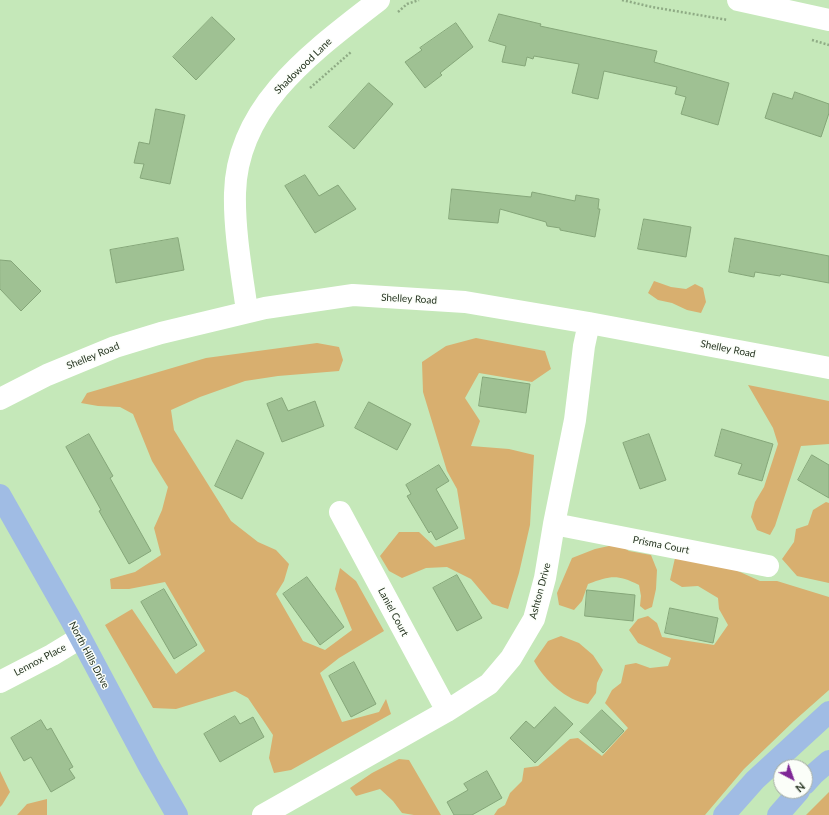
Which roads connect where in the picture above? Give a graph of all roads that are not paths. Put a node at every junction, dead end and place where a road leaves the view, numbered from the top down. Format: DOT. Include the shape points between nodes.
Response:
graph roads {
  1 [pos="378,0"];
  2 [pos="735,10"];
  3 [pos="829,20"];
  4 [pos="247,311"];
  5 [pos="589,323"];
  6 [pos="829,368"];
  7 [pos="0,399"];
  8 [pos="0,495"];
  9 [pos="340,512"];
  10 [pos="554,524"];
  11 [pos="768,566"];
  12 [pos="80,638"];
  13 [pos="0,682"];
  14 [pos="447,711"];
  15 [pos="829,712"];
  16 [pos="829,762"];
  17 [pos="813,775"];
  18 [pos="792,799"];
  19 [pos="177,815"];
  20 [pos="263,815"];
  21 [pos="724,815"];
  22 [pos="778,815"];
  1 -- 4 [label="street, Shadowood Lane" via="341,29 282,83 265,104 245,142 235,193"];
  2 -- 3 [label="street"];
  4 -- 5 [label="street, Shelley Road" via="353,295 465,302"];
  4 -- 7 [label="street, Shelley Road" via="115,347 47,374"];
  5 -- 6 [label="street, Shelley Road"];
  5 -- 10 [label="street, Ashton Drive" via="575,420"];
  8 -- 12 [label="main road, North Hills Drive"];
  9 -- 14 [label="street, Laniel Court"];
  10 -- 11 [label="street, Prisma Court"];
  10 -- 14 [label="street, Ashton Drive" via="546,578 534,619 518,647 489,684"];
  12 -- 13 [label="street, Lennox Place"];
  12 -- 19 [label="main road, North Hills Drive"];
  14 -- 20 [label="street, Ashton Drive"];
  15 -- 21 [label="main road" via="755,780"];
  16 -- 17 [label="main road"];
  18 -- 22 [label="main road"];
}
